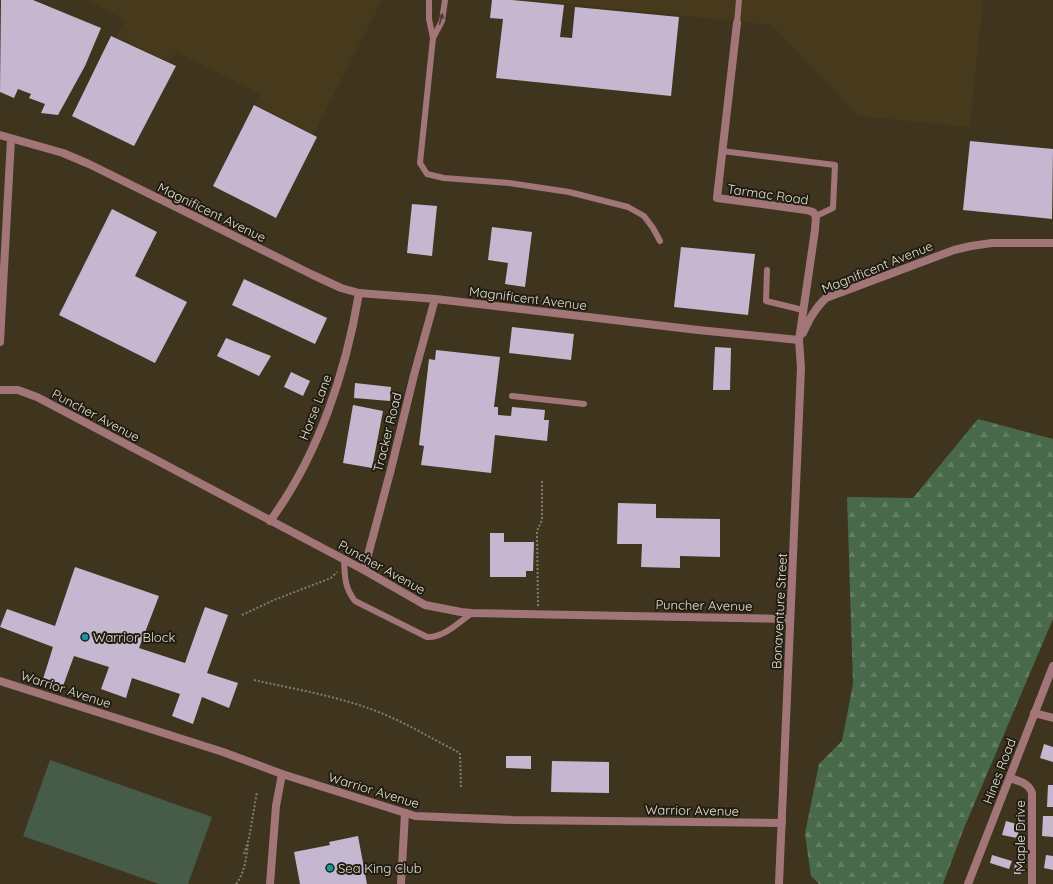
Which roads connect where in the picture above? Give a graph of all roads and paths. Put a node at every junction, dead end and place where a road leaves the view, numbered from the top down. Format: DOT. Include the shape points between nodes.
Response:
graph roads {
  1 [pos="429,0"];
  2 [pos="445,0"];
  3 [pos="739,0"];
  4 [pos="737,23"];
  5 [pos="433,38"];
  6 [pos="0,135"];
  7 [pos="11,139"];
  8 [pos="722,152"];
  9 [pos="816,216"];
  10 [pos="660,241"];
  11 [pos="1053,244"];
  12 [pos="767,270"];
  13 [pos="359,293"];
  14 [pos="435,299"];
  15 [pos="803,310"];
  16 [pos="799,340"];
  17 [pos="0,342"];
  18 [pos="0,390"];
  19 [pos="512,396"];
  20 [pos="584,404"];
  21 [pos="542,481"];
  22 [pos="270,521"];
  23 [pos="344,560"];
  24 [pos="364,570"];
  25 [pos="472,613"];
  26 [pos="538,614"];
  27 [pos="242,615"];
  28 [pos="790,619"];
  29 [pos="1053,666"];
  30 [pos="254,680"];
  31 [pos="0,681"];
  32 [pos="1034,712"];
  33 [pos="1053,718"];
  34 [pos="282,774"];
  35 [pos="1010,778"];
  36 [pos="461,788"];
  37 [pos="258,792"];
  38 [pos="405,813"];
  39 [pos="782,823"];
  40 [pos="249,838"];
  41 [pos="244,854"];
  42 [pos="236,884"];
  43 [pos="270,884"];
  44 [pos="401,884"];
  45 [pos="779,884"];
  46 [pos="968,884"];
  47 [pos="1032,884"];
  1 -- 5 [label="lane"];
  5 -- 2 [label="lane, one-way" via="442,21"];
  3 -- 4 [label="lane, Tarmac Road"];
  4 -- 8 [label="street, Tarmac Road"];
  5 -- 10 [label="lane" via="420,163 427,174 569,192 628,207 644,216"];
  6 -- 7 [label="street, Magnificent Avenue"];
  7 -- 13 [label="street, Magnificent Avenue" via="63,153 89,164 312,275"];
  7 -- 17 [label="street"];
  8 -- 9 [label="street, Tarmac Road" via="717,198 806,210"];
  8 -- 9 [label="lane" via="835,165 833,208"];
  9 -- 15 [label="street, Tarmac Road"];
  11 -- 16 [label="street, Magnificent Avenue" via="992,243 934,256 826,298 812,314"];
  12 -- 15 [label="lane" via="766,301"];
  13 -- 14 [label="street, Magnificent Avenue"];
  13 -- 22 [label="street, Horse Lane" via="343,367 328,411 310,452 280,508"];
  14 -- 16 [label="street, Magnificent Avenue"];
  14 -- 24 [label="street, Tracker Road"];
  15 -- 16 [label="street, Tarmac Road"];
  16 -- 28 [label="street, Bonaventure Street" via="801,368"];
  18 -- 22 [label="street, Puncher Avenue" via="18,390 37,397"];
  19 -- 20 [label="lane"];
  21 -- 26 [label="path" via="542,520 537,531"];
  22 -- 23 [label="street, Puncher Avenue"];
  23 -- 24 [label="street, Puncher Avenue"];
  23 -- 25 [label="lane" via="346,586 355,601 427,638 434,638"];
  23 -- 27 [label="path" via="330,578"];
  24 -- 25 [label="street, Puncher Avenue" via="425,605"];
  25 -- 26 [label="street, Puncher Avenue"];
  26 -- 28 [label="street, Puncher Avenue"];
  28 -- 39 [label="street, Bonaventure Street"];
  29 -- 32 [label="street, Hines Road"];
  30 -- 36 [label="path" via="347,701 405,723 460,753"];
  31 -- 34 [label="street, Warrior Avenue" via="223,752"];
  32 -- 33 [label="street"];
  32 -- 35 [label="street, Hines Road"];
  34 -- 38 [label="street, Warrior Avenue"];
  34 -- 43 [label="street" via="276,806"];
  35 -- 46 [label="street, Hines Road"];
  35 -- 47 [label="street, Maple Drive" via="1027,785 1032,792"];
  37 -- 40 [label="path"];
  38 -- 39 [label="street, Warrior Avenue" via="419,816 505,819"];
  38 -- 44 [label="street"];
  39 -- 45 [label="street, Bonaventure Street"];
  40 -- 41 [label="path"];
  40 -- 42 [label="path" via="246,864"];
}
